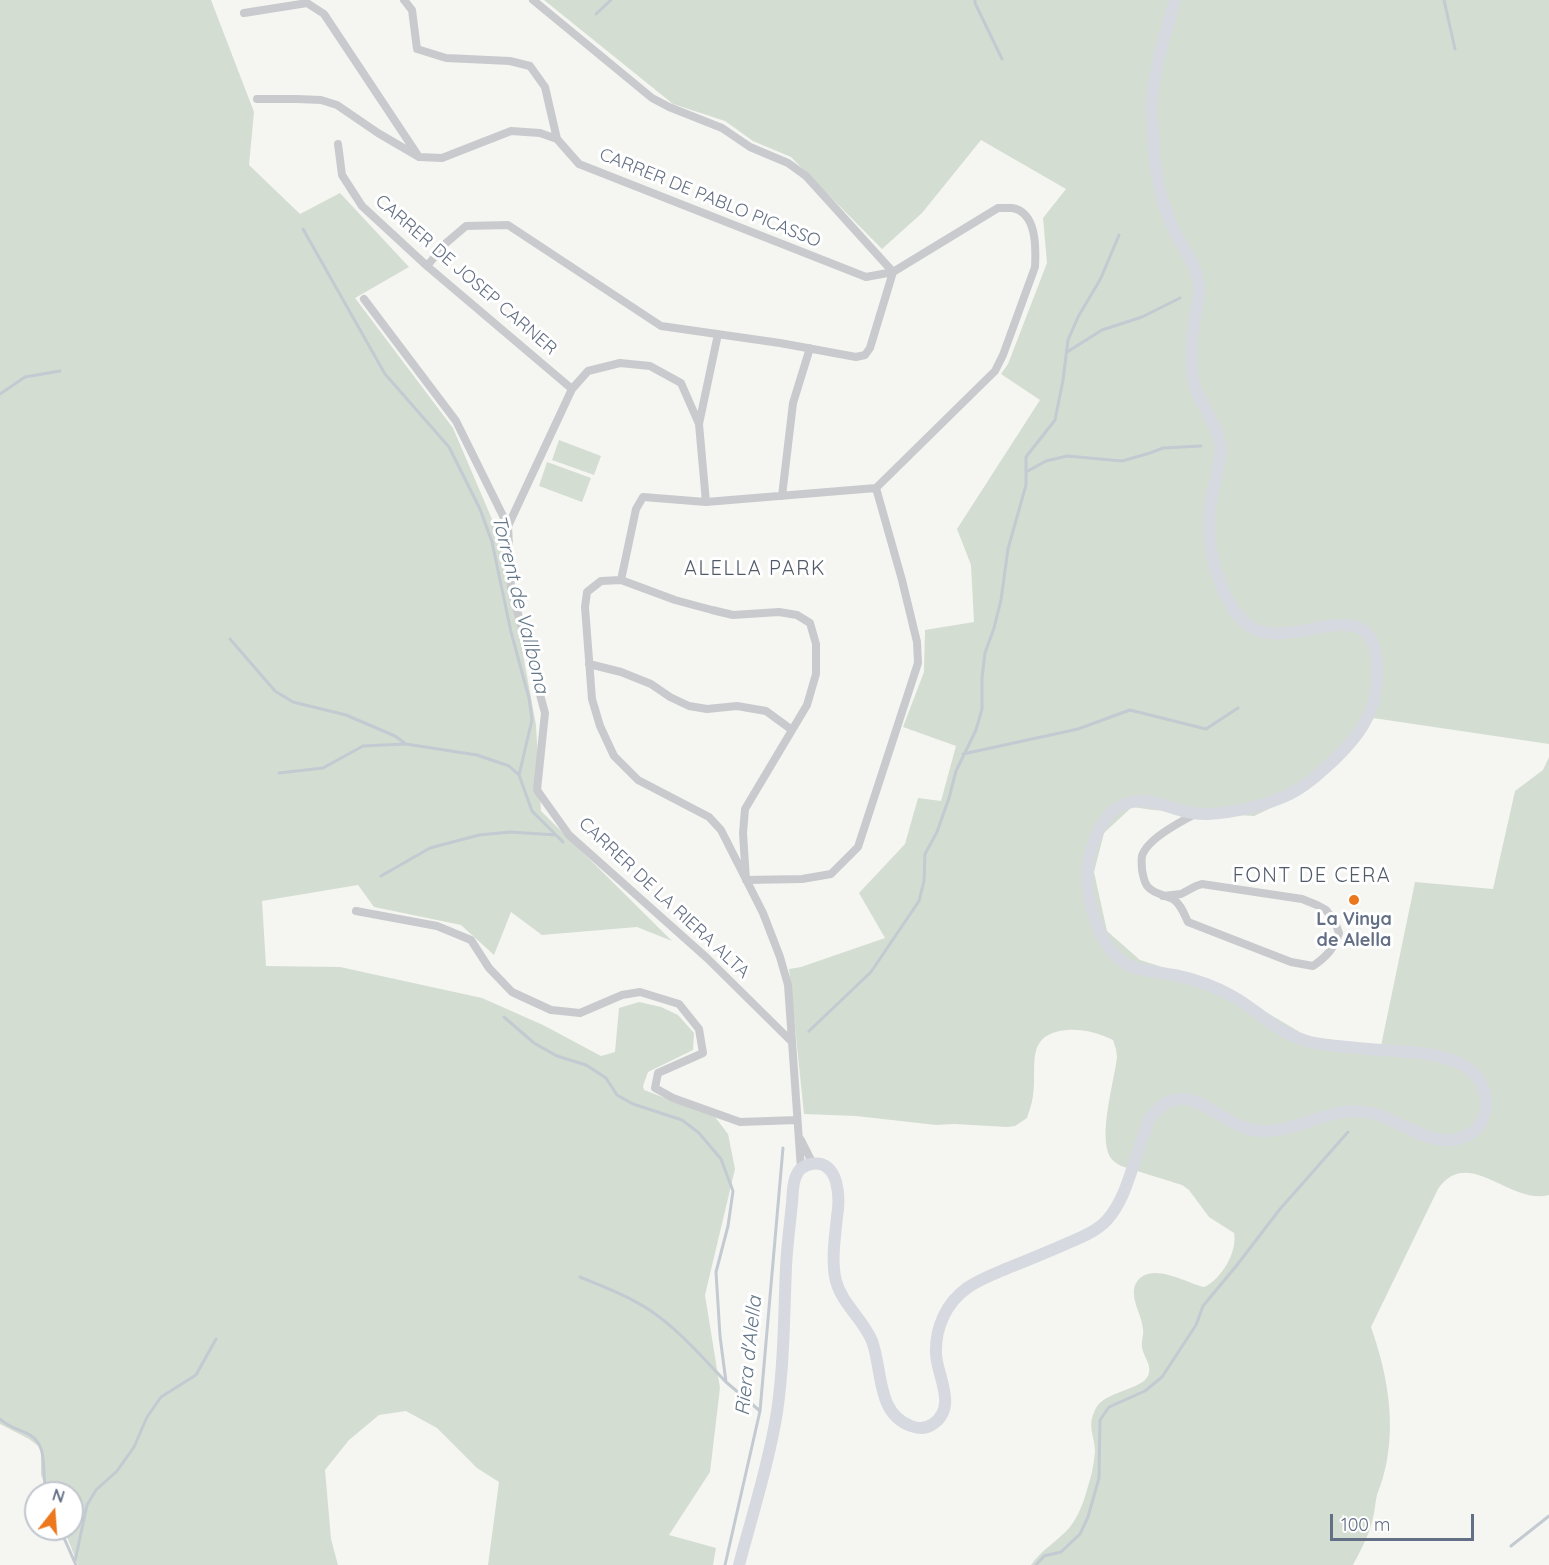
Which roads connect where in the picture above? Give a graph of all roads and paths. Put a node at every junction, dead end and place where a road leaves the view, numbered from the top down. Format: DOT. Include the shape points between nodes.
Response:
graph roads {
  1 [pos="404,0"];
  2 [pos="533,0"];
  3 [pos="1175,0"];
  4 [pos="244,14"];
  5 [pos="257,99"];
  6 [pos="557,139"];
  7 [pos="338,144"];
  8 [pos="419,157"];
  9 [pos="427,266"];
  10 [pos="893,272"];
  11 [pos="364,299"];
  12 [pos="718,334"];
  13 [pos="810,348"];
  14 [pos="572,389"];
  15 [pos="699,424"];
  16 [pos="876,488"];
  17 [pos="782,495"];
  18 [pos="706,502"];
  19 [pos="508,526"];
  20 [pos="621,580"];
  21 [pos="589,664"];
  22 [pos="792,730"];
  23 [pos="1195,814"];
  24 [pos="746,880"];
  25 [pos="1163,896"];
  26 [pos="356,911"];
  27 [pos="791,1041"];
  28 [pos="797,1120"];
  29 [pos="798,1135"];
  30 [pos="813,1164"];
  31 [pos="801,1169"];
  32 [pos="739,1565"];
  1 -- 6 [label="street" via="412,10 417,49 446,58 510,61 530,66 545,87"];
  2 -- 10 [label="street" via="652,98 722,128 806,176"];
  3 -- 23 [label="main road" via="1151,101 1154,155 1165,209 1199,282 1192,336 1193,372 1200,401 1217,430 1220,447 1209,511 1214,566 1236,614 1252,629 1280,633 1331,625 1355,626 1370,638 1377,665 1375,693 1366,721 1349,745 1315,777 1295,792 1264,804"];
  4 -- 8 [label="street" via="307,3 324,14"];
  5 -- 8 [label="street" via="321,100 337,105"];
  6 -- 8 [label="street" via="511,131 442,158"];
  6 -- 10 [label="street, CARRER DE PABLO PICASSO" via="579,164 681,205 866,278"];
  7 -- 9 [label="street, CARRER DE JOSEP CARNER" via="342,175 362,206"];
  9 -- 12 [label="street" via="466,226 508,225 661,326"];
  9 -- 14 [label="street, CARRER DE JOSEP CARNER"];
  10 -- 13 [label="street" via="865,355 856,357"];
  10 -- 16 [label="street" via="998,208 1014,208 1027,216 1032,228 1035,267 995,371"];
  11 -- 19 [label="street" via="456,421"];
  12 -- 13 [label="street"];
  12 -- 15 [label="street"];
  13 -- 17 [label="street" via="793,403"];
  14 -- 15 [label="street" via="588,372 620,363 650,366 681,382"];
  14 -- 19 [label="street, CARRER DE LA RIERA ALTA"];
  15 -- 18 [label="street"];
  16 -- 17 [label="street"];
  16 -- 24 [label="street" via="917,642 918,663 858,847 831,874"];
  17 -- 18 [label="street"];
  18 -- 20 [label="street" via="643,496 636,509"];
  19 -- 27 [label="street, CARRER DE LA RIERA ALTA" via="511,588 545,713 537,790 568,835 707,958"];
  20 -- 21 [label="street" via="601,581 587,592"];
  20 -- 22 [label="street" via="733,615 779,612 797,615 810,623 816,645 816,674 807,705"];
  21 -- 22 [label="street" via="651,684 689,706 737,706 766,711"];
  21 -- 24 [label="street" via="592,699 615,756 638,780 709,817 722,830"];
  22 -- 24 [label="street" via="745,809 742,833"];
  23 -- 25 [label="street" via="1146,847 1141,858 1147,886"];
  23 -- 30 [label="main road" via="1136,800 1117,808 1102,823 1090,849 1086,873 1092,910 1107,947 1128,965 1204,983 1232,996 1299,1039 1442,1057 1461,1063 1477,1077 1485,1093 1484,1116 1475,1131 1456,1140 1436,1140 1377,1115 1356,1111 1277,1130 1256,1130 1236,1124 1195,1101 1170,1100 1150,1118 1121,1199 1102,1225 1082,1238 975,1282 951,1304 937,1333 936,1356 944,1389 944,1410 935,1423 923,1429 898,1420 888,1406 871,1339 837,1284 837,1183 827,1168"];
  24 -- 27 [label="street" via="763,913 788,985"];
  25 -- 25 [label="street" via="1181,894 1202,884 1302,899 1326,910 1340,933 1325,957 1313,966 1302,964 1188,922 1179,905"];
  26 -- 28 [label="street" via="437,926 471,940 489,968 513,992 551,1010 580,1012 622,994 640,992 679,1004 699,1029 703,1053 658,1073 655,1088 740,1122"];
  27 -- 28 [label="street"];
  28 -- 29 [label="street"];
  29 -- 30 [label="street"];
  29 -- 31 [label="street"];
  30 -- 31 [label="main road"];
  31 -- 32 [label="main road" via="793,1194 776,1414"];
}
